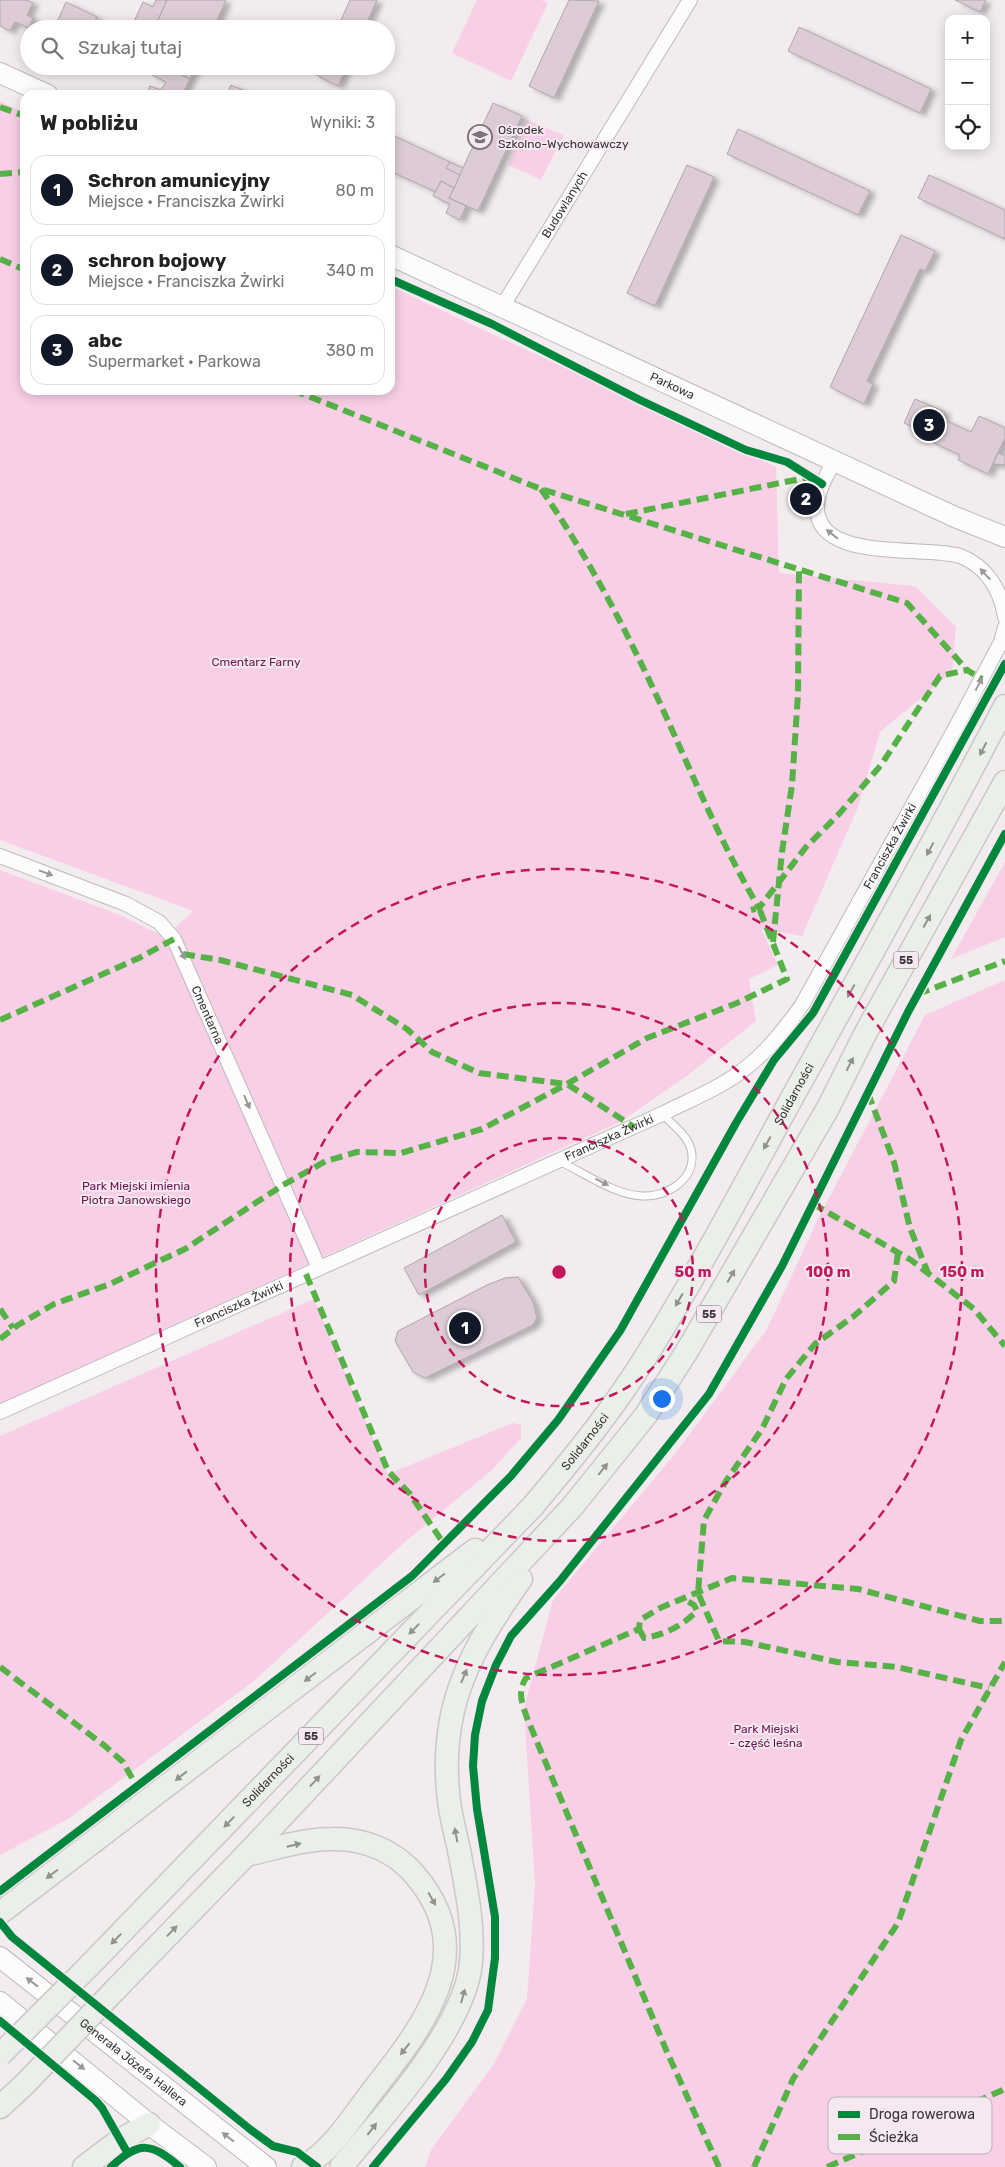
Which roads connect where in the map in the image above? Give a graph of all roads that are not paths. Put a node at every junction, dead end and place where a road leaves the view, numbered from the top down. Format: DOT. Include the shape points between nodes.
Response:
graph roads {
  1 [pos="690,0"];
  2 [pos="0,73"];
  3 [pos="37,90"];
  4 [pos="395,256"];
  5 [pos="502,307"];
  6 [pos="834,461"];
  7 [pos="955,517"];
  8 [pos="1005,537"];
  9 [pos="1005,552"];
  10 [pos="1005,617"];
  11 [pos="1005,627"];
  12 [pos="1005,706"];
  13 [pos="1005,782"];
  14 [pos="0,856"];
  15 [pos="662,1114"];
  16 [pos="559,1160"];
  17 [pos="319,1268"];
  18 [pos="0,1412"];
  19 [pos="533,1506"];
  20 [pos="572,1507"];
  21 [pos="246,1855"];
  22 [pos="0,1913"];
  23 [pos="0,1957"];
  24 [pos="0,2002"];
  25 [pos="0,2055"];
  26 [pos="0,2107"];
  27 [pos="149,2124"];
  28 [pos="84,2167"];
  29 [pos="206,2167"];
  30 [pos="266,2167"];
  31 [pos="303,2167"];
  32 [pos="341,2167"];
  1 -- 5 [label="street, Budowlanych"];
  2 -- 3 [label="street"];
  4 -- 5 [label="street, Parkowa"];
  5 -- 6 [label="street, Parkowa"];
  6 -- 7 [label="street, Parkowa"];
  10 -- 6 [label="street, one-way" via="993,582 978,566 960,556 873,548 834,538 821,524 816,508 822,484"];
  7 -- 8 [label="street, Parkowa"];
  7 -- 9 [label="street, Parkowa"];
  15 -- 11 [label="street, Franciszka Żwirki, one-way" via="728,1081 780,1035 808,994 956,727 1002,642"];
  12 -- 19 [label="main road, Solidarności / 55, one-way" via="910,888 648,1354 576,1454"];
  20 -- 13 [label="main road, 55, one-way" via="646,1415 692,1343 828,1108 865,1034"];
  14 -- 17 [label="street, Cmentarna, one-way" via="126,904 158,922 174,939"];
  15 -- 16 [label="street, Franciszka Żwirki"];
  16 -- 15 [label="lane, one-way" via="618,1190 642,1196 672,1190 690,1166 691,1150 682,1134"];
  16 -- 17 [label="street, Franciszka Żwirki"];
  17 -- 18 [label="street, Franciszka Żwirki"];
  19 -- 22 [label="main road, one-way"];
  19 -- 25 [label="main road, Solidarności / 55, one-way, bridge"];
  21 -- 20 [label="main road, 55, one-way"];
  32 -- 20 [label="main road, one-way" via="435,2049 460,2005 470,1969 470,1927 448,1792 446,1749 450,1718 473,1654 496,1614"];
  26 -- 21 [label="main road, 55, one-way, bridge"];
  21 -- 31 [label="main road, one-way" via="332,1839 357,1841 383,1849 405,1862 423,1883 443,1925 446,1953 442,1981 427,2015 410,2043 324,2153"];
  30 -- 23 [label="street, Generała Józefa Hallera, one-way"];
  24 -- 27 [label="street, one-way"];
  27 -- 28 [label="main road" via="120,2140"];
  27 -- 29 [label="street"];
}
